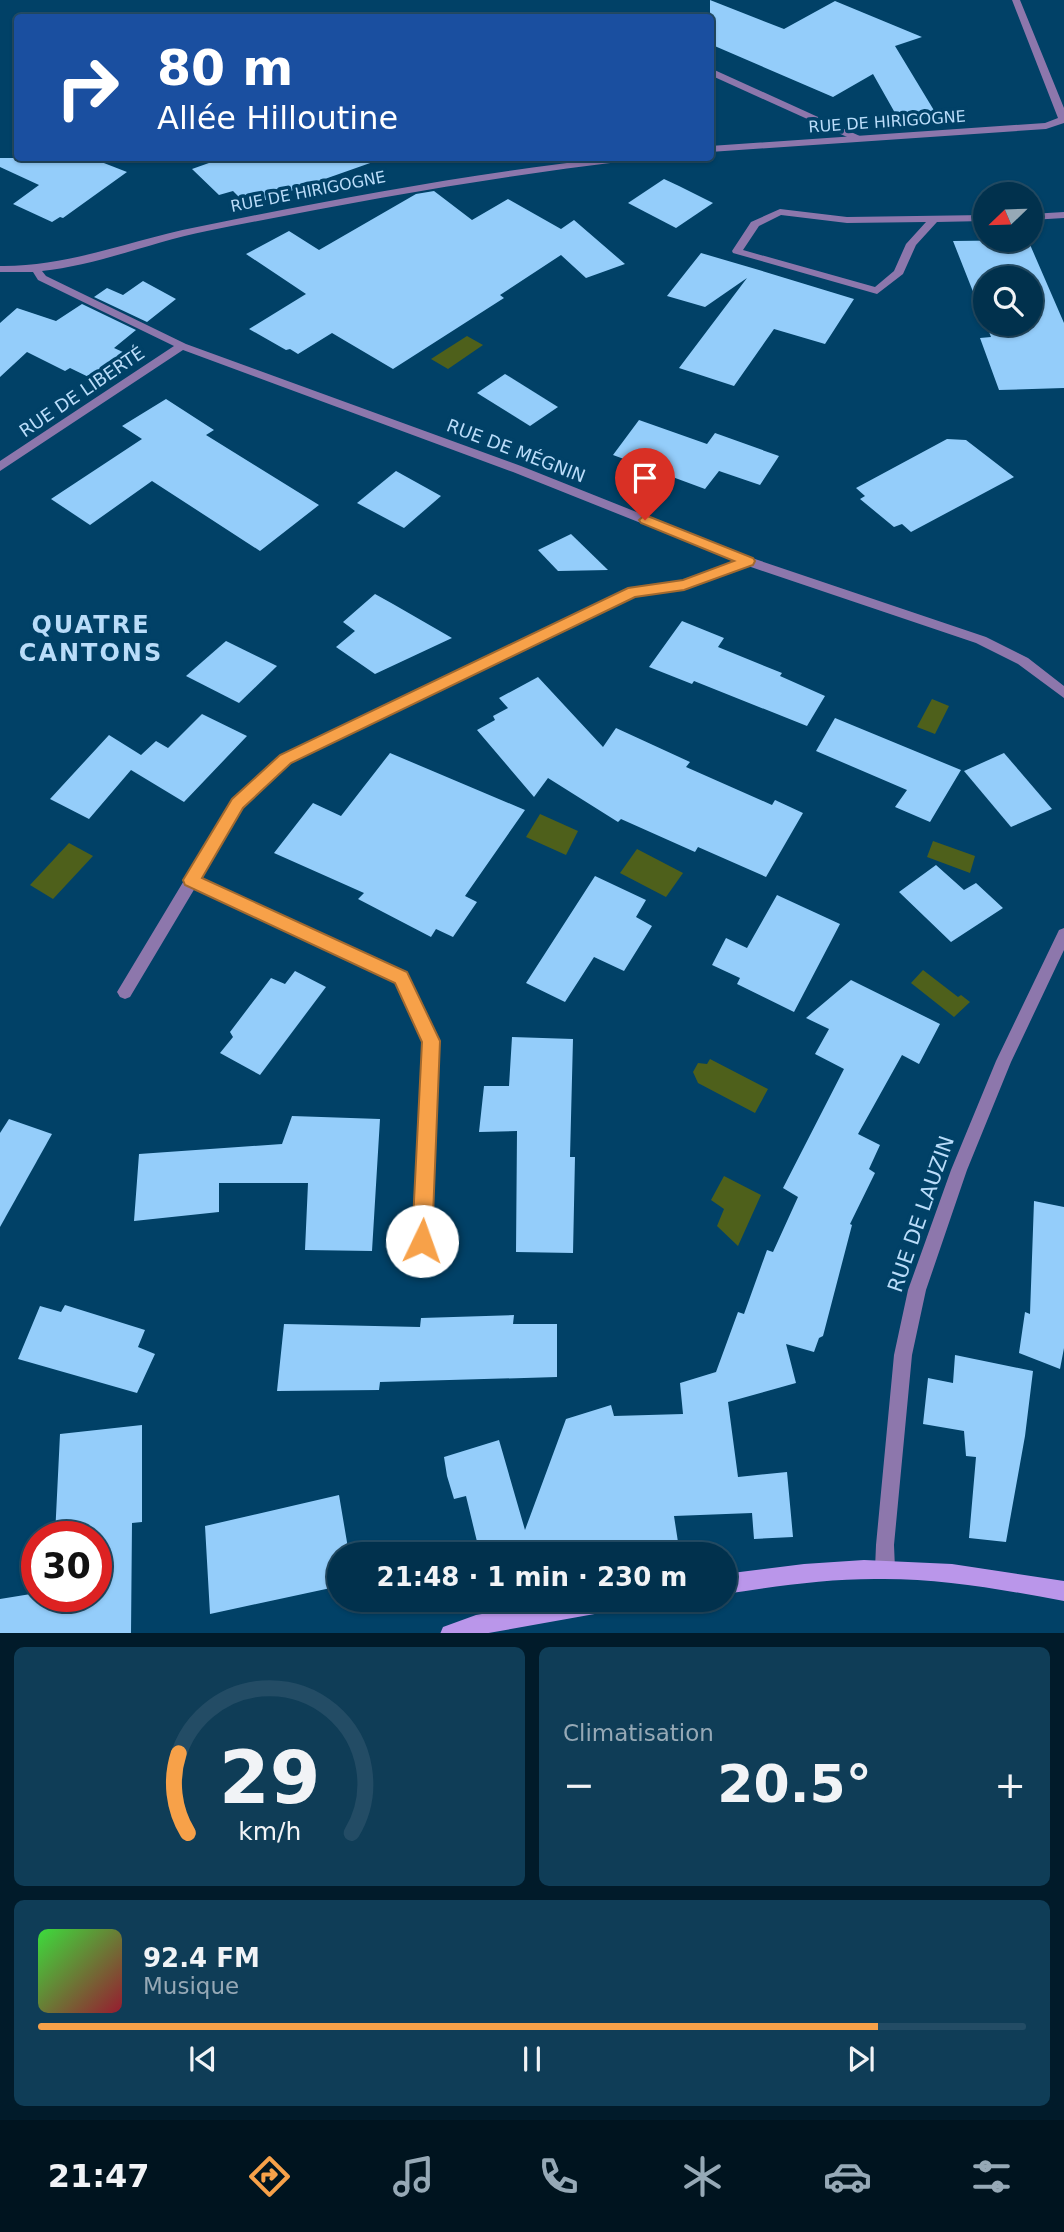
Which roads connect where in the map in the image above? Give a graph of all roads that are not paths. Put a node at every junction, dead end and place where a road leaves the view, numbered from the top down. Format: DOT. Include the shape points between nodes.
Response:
graph roads {
  1 [pos="1016,0"];
  2 [pos="714,73"];
  3 [pos="1064,120"];
  4 [pos="859,139"];
  5 [pos="714,149"];
  6 [pos="605,161"];
  7 [pos="1064,215"];
  8 [pos="1043,216"];
  9 [pos="973,218"];
  10 [pos="933,220"];
  11 [pos="35,267"];
  12 [pos="0,269"];
  13 [pos="182,346"];
  14 [pos="0,467"];
  15 [pos="748,561"];
  16 [pos="1064,693"];
  17 [pos="191,880"];
  18 [pos="1064,934"];
  19 [pos="125,992"];
  20 [pos="422,1241"];
  21 [pos="885,1569"];
  22 [pos="737,1582"];
  23 [pos="1064,1591"];
  24 [pos="549,1612"];
  25 [pos="450,1633"];
  1 -- 3 [label="street"];
  2 -- 4 [label="street"];
  3 -- 4 [label="street, RUE DE HIRIGOGNE" via="1046,126"];
  4 -- 5 [label="street, RUE DE HIRIGOGNE"];
  6 -- 11 [label="street, RUE DE HIRIGOGNE" via="383,192 151,239 62,265"];
  7 -- 8 [label="street"];
  9 -- 10 [label="street"];
  10 -- 10 [label="street" via="847,220 780,212 755,224 737,251 877,291 899,272 911,244"];
  11 -- 12 [label="street, RUE DE HIRIGOGNE"];
  11 -- 13 [label="street, RUE DE MÉGNIN" via="42,278"];
  13 -- 14 [label="street, RUE DE LIBERTÉ"];
  13 -- 15 [label="street, RUE DE MÉGNIN" via="517,469"];
  15 -- 16 [label="street, RUE DE MÉGNIN" via="981,640 1023,661"];
  15 -- 17 [label="street" via="684,585 633,592 286,759 238,803"];
  17 -- 19 [label="street"];
  17 -- 20 [label="street" via="401,978 431,1041"];
  18 -- 21 [label="street, RUE DE LAUZIN" via="958,1170 916,1290 904,1355"];
  21 -- 22 [label="main road"];
  21 -- 23 [label="main road"];
  24 -- 25 [label="main road"];
}
